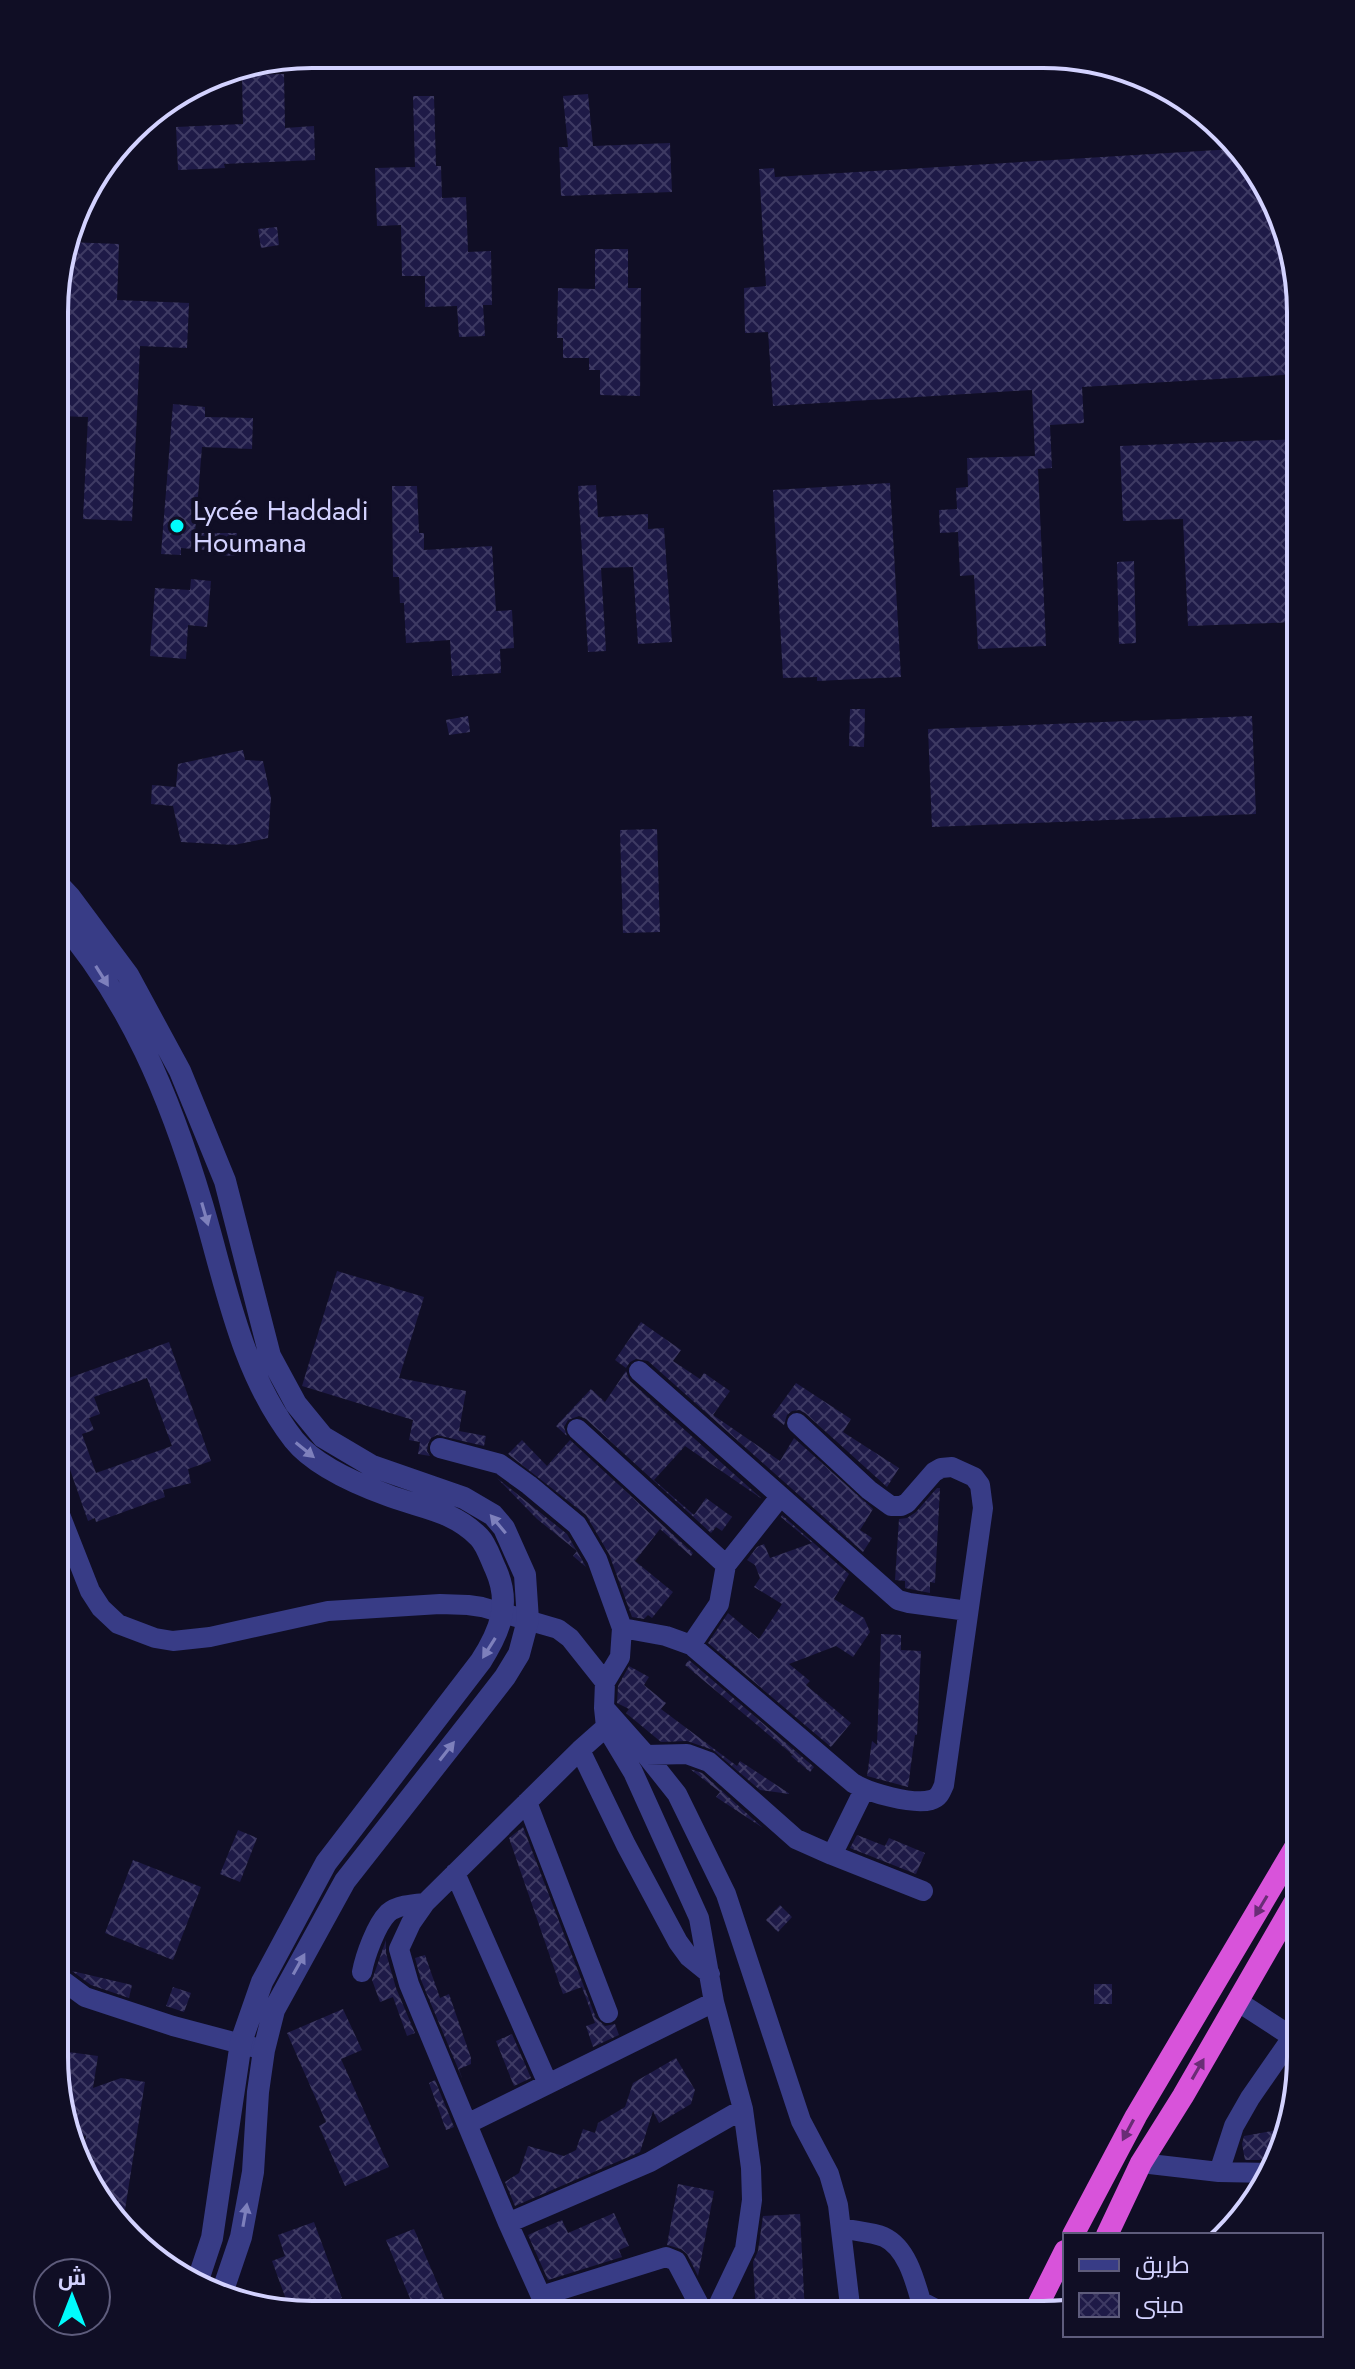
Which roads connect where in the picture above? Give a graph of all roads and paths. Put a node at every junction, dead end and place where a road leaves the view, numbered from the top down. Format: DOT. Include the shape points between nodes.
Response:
graph roads {
  1 [pos="68,895"];
  2 [pos="68,928"];
  3 [pos="639,1371"];
  4 [pos="797,1423"];
  5 [pos="577,1429"];
  6 [pos="440,1448"];
  7 [pos="780,1497"];
  8 [pos="68,1535"];
  9 [pos="726,1565"];
  10 [pos="968,1611"];
  11 [pos="503,1614"];
  12 [pos="528,1620"];
  13 [pos="622,1628"];
  14 [pos="691,1645"];
  15 [pos="605,1682"];
  16 [pos="605,1718"];
  17 [pos="580,1750"];
  18 [pos="646,1755"];
  19 [pos="864,1790"];
  20 [pos="527,1802"];
  21 [pos="832,1855"];
  22 [pos="1286,1862"];
  23 [pos="455,1873"];
  24 [pos="923,1891"];
  25 [pos="425,1903"];
  26 [pos="1286,1917"];
  27 [pos="362,1972"];
  28 [pos="710,1974"];
  29 [pos="68,1984"];
  30 [pos="1237,2001"];
  31 [pos="714,2002"];
  32 [pos="608,2013"];
  33 [pos="1286,2028"];
  34 [pos="241,2042"];
  35 [pos="264,2050"];
  36 [pos="1286,2051"];
  37 [pos="548,2084"];
  38 [pos="743,2109"];
  39 [pos="467,2124"];
  40 [pos="1141,2163"];
  41 [pos="1219,2172"];
  42 [pos="1257,2173"];
  43 [pos="508,2223"];
  44 [pos="841,2228"];
  45 [pos="1074,2233"];
  46 [pos="1108,2233"];
  47 [pos="1063,2255"];
  48 [pos="200,2273"];
  49 [pos="225,2284"];
  50 [pos="543,2301"];
  51 [pos="555,2301"];
  52 [pos="697,2301"];
  53 [pos="720,2301"];
  54 [pos="849,2301"];
  55 [pos="921,2301"];
  56 [pos="1040,2301"];
  12 -- 1 [label="street, one-way" via="525,1575 493,1515 464,1498 372,1466 323,1437 296,1404 270,1356 225,1181 180,1071 128,975"];
  2 -- 11 [label="street, one-way" via="135,1027 161,1085 240,1338 257,1380 295,1442 332,1471 452,1516 482,1539 500,1579"];
  3 -- 7 [label="street"];
  4 -- 10 [label="street" via="891,1506 907,1503 941,1468 974,1477 983,1508"];
  5 -- 9 [label="street"];
  6 -- 13 [label="street" via="500,1464 577,1525 597,1559"];
  7 -- 9 [label="street"];
  7 -- 10 [label="street" via="898,1600"];
  8 -- 11 [label="street" via="101,1608 118,1624 155,1638 210,1637 356,1609 440,1604"];
  9 -- 14 [label="street" via="719,1604"];
  10 -- 19 [label="street" via="940,1794 925,1800"];
  11 -- 12 [label="street"];
  11 -- 34 [label="street, one-way" via="481,1661 326,1863 262,1982"];
  12 -- 15 [label="street" via="570,1638"];
  35 -- 12 [label="street, one-way" via="274,2010 345,1881 505,1677 519,1654"];
  13 -- 14 [label="street"];
  13 -- 15 [label="street" via="620,1657"];
  14 -- 19 [label="street"];
  15 -- 16 [label="street"];
  16 -- 17 [label="street"];
  16 -- 18 [label="street"];
  16 -- 28 [label="street" via="686,1886 699,1918"];
  17 -- 20 [label="street"];
  17 -- 28 [label="street" via="678,1942"];
  18 -- 21 [label="street" via="687,1754 709,1762 796,1839"];
  18 -- 44 [label="street" via="677,1794 726,1894 801,2121 829,2174"];
  19 -- 21 [label="street"];
  20 -- 23 [label="street"];
  20 -- 32 [label="street"];
  21 -- 24 [label="street"];
  22 -- 45 [label="highway, one-way" via="1136,2116"];
  23 -- 25 [label="street"];
  23 -- 37 [label="street"];
  25 -- 27 [label="street" via="388,1913 366,1952"];
  25 -- 39 [label="street" via="399,1949"];
  26 -- 30 [label="highway"];
  28 -- 31 [label="street"];
  29 -- 34 [label="street" via="85,1997"];
  30 -- 33 [label="street"];
  40 -- 30 [label="highway, one-way"];
  31 -- 37 [label="street"];
  31 -- 38 [label="street"];
  34 -- 35 [label="street"];
  34 -- 48 [label="street" via="212,2238"];
  49 -- 35 [label="street, one-way" via="241,2237 253,2172"];
  36 -- 41 [label="street" via="1234,2126"];
  37 -- 39 [label="street"];
  38 -- 43 [label="street" via="650,2162"];
  38 -- 53 [label="street" via="752,2200 745,2249"];
  39 -- 43 [label="street"];
  40 -- 41 [label="street"];
  40 -- 46 [label="highway"];
  41 -- 42 [label="street"];
  43 -- 50 [label="street"];
  44 -- 54 [label="street"];
  44 -- 55 [label="street" via="885,2237 899,2249"];
  47 -- 56 [label="highway"];
  51 -- 52 [label="street" via="666,2257 676,2261"];
}
